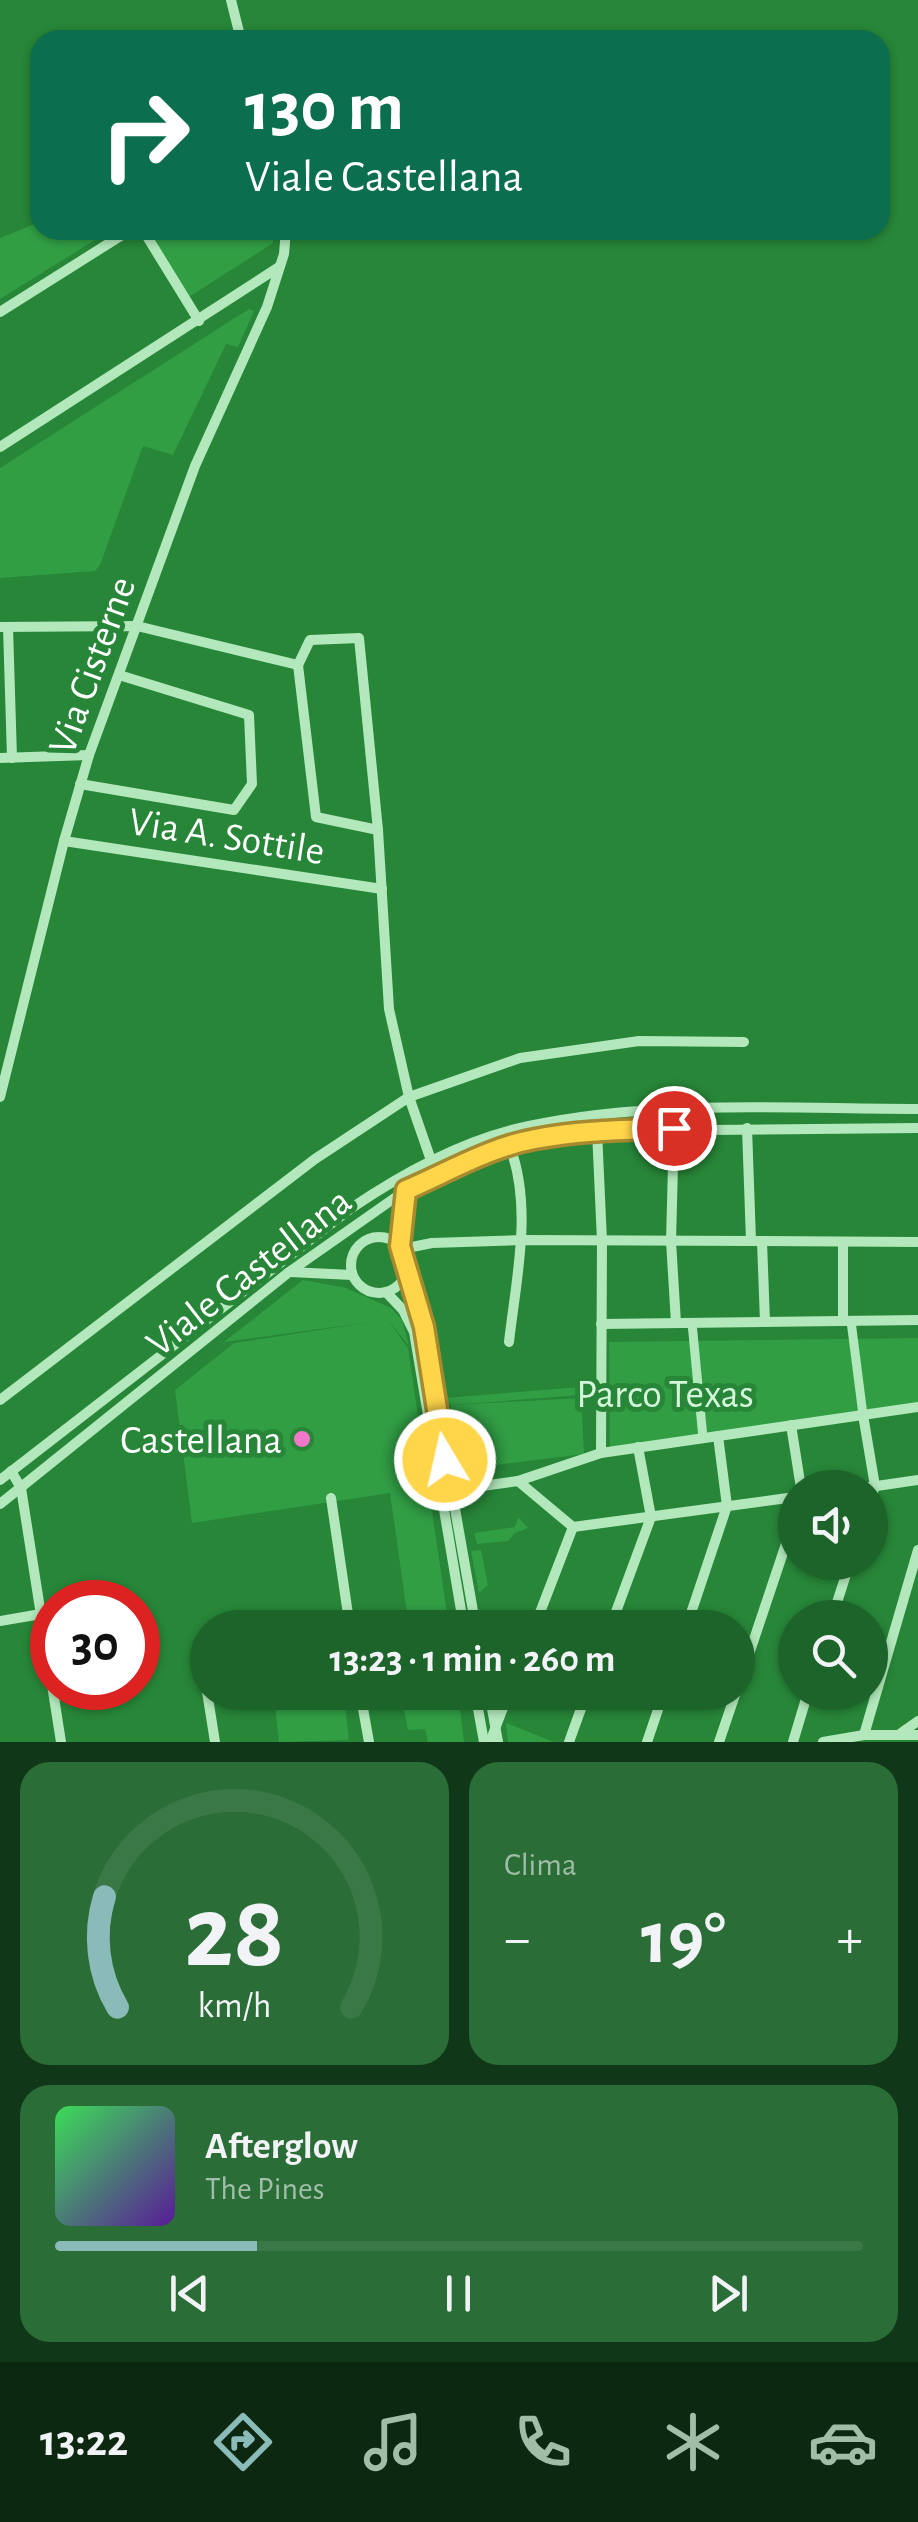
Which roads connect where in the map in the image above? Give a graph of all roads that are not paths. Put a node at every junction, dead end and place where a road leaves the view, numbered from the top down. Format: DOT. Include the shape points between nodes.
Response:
graph roads {
  1 [pos="231,0"];
  2 [pos="239,30"];
  3 [pos="114,240"];
  4 [pos="149,240"];
  5 [pos="284,240"];
  6 [pos="280,267"];
  7 [pos="0,312"];
  8 [pos="199,321"];
  9 [pos="0,448"];
  10 [pos="137,626"];
  11 [pos="4,627"];
  12 [pos="298,665"];
  13 [pos="119,675"];
  14 [pos="89,755"];
  15 [pos="6,758"];
  16 [pos="80,784"];
  17 [pos="378,830"];
  18 [pos="64,841"];
  19 [pos="382,889"];
  20 [pos="744,1042"];
  21 [pos="0,1097"];
  22 [pos="409,1097"];
  23 [pos="918,1109"];
  24 [pos="674,1128"];
  25 [pos="747,1128"];
  26 [pos="918,1128"];
  27 [pos="598,1131"];
  28 [pos="510,1146"];
  29 [pos="432,1162"];
  30 [pos="438,1176"];
  31 [pos="406,1190"];
  32 [pos="350,1210"];
  33 [pos="358,1222"];
  34 [pos="364,1240"];
  35 [pos="522,1240"];
  36 [pos="602,1241"];
  37 [pos="671,1241"];
  38 [pos="757,1241"];
  39 [pos="843,1242"];
  40 [pos="918,1242"];
  41 [pos="401,1247"];
  42 [pos="407,1270"];
  43 [pos="289,1272"];
  44 [pos="352,1275"];
  45 [pos="386,1292"];
  46 [pos="918,1320"];
  47 [pos="847,1321"];
  48 [pos="765,1322"];
  49 [pos="676,1323"];
  50 [pos="692,1323"];
  51 [pos="602,1324"];
  52 [pos="509,1342"];
  53 [pos="0,1400"];
  54 [pos="918,1407"];
  55 [pos="863,1414"];
  56 [pos="791,1425"];
  57 [pos="718,1436"];
  58 [pos="703,1438"];
  59 [pos="638,1448"];
  60 [pos="601,1453"];
  61 [pos="798,1470"];
  62 [pos="868,1470"];
  63 [pos="11,1471"];
  64 [pos="0,1480"];
  65 [pos="918,1480"];
  66 [pos="518,1482"];
  67 [pos="888,1484"];
  68 [pos="21,1488"];
  69 [pos="445,1492"];
  70 [pos="330,1498"];
  71 [pos="778,1499"];
  72 [pos="0,1504"];
  73 [pos="728,1506"];
  74 [pos="651,1517"];
  75 [pos="573,1528"];
  76 [pos="918,1550"];
  77 [pos="778,1568"];
  78 [pos="36,1580"];
  79 [pos="347,1610"];
  80 [pos="461,1610"];
  81 [pos="472,1610"];
  82 [pos="541,1610"];
  83 [pos="617,1610"];
  84 [pos="692,1610"];
  85 [pos="30,1616"];
  86 [pos="0,1621"];
  87 [pos="755,1636"];
  88 [pos="56,1710"];
  89 [pos="210,1710"];
  90 [pos="363,1710"];
  91 [pos="479,1710"];
  92 [pos="493,1710"];
  93 [pos="502,1710"];
  94 [pos="580,1710"];
  95 [pos="658,1710"];
  96 [pos="730,1710"];
  97 [pos="803,1710"];
  98 [pos="918,1721"];
  99 [pos="496,1727"];
  100 [pos="864,1735"];
  101 [pos="918,1735"];
  102 [pos="904,1738"];
  103 [pos="61,1742"];
  104 [pos="215,1742"];
  105 [pos="369,1742"];
  106 [pos="487,1742"];
  107 [pos="498,1742"];
  108 [pos="568,1742"];
  109 [pos="647,1742"];
  110 [pos="719,1742"];
  111 [pos="793,1742"];
  112 [pos="822,1742"];
  1 -- 2 [label="street"];
  3 -- 7 [label="street"];
  4 -- 8 [label="street"];
  5 -- 6 [label="street, Via Cisterne"];
  6 -- 8 [label="street"];
  6 -- 10 [label="street, Via Cisterne" via="195,466"];
  8 -- 9 [label="street"];
  10 -- 11 [label="street"];
  10 -- 12 [label="street"];
  10 -- 13 [label="street, Via Cisterne"];
  11 -- 15 [label="street"];
  12 -- 17 [label="street" via="316,817"];
  12 -- 17 [label="street" via="310,640 359,638"];
  13 -- 14 [label="street, Via Cisterne"];
  13 -- 16 [label="street" via="249,714 252,784 234,810"];
  14 -- 15 [label="street"];
  14 -- 16 [label="street, Via Cisterne"];
  16 -- 18 [label="street, Via Cisterne"];
  17 -- 19 [label="street"];
  18 -- 19 [label="street, Via A. Sottile"];
  18 -- 21 [label="street, Via Cisterne"];
  19 -- 22 [label="street" via="389,1009"];
  20 -- 22 [label="street" via="639,1041 520,1058"];
  22 -- 29 [label="street"];
  22 -- 53 [label="street" via="315,1159"];
  23 -- 29 [label="street" via="595,1115 502,1133"];
  24 -- 25 [label="street, Viale Castellana"];
  24 -- 27 [label="street, Viale Castellana"];
  24 -- 37 [label="street"];
  25 -- 26 [label="street, Viale Castellana"];
  25 -- 38 [label="street"];
  27 -- 28 [label="street, Viale Castellana"];
  27 -- 36 [label="street"];
  28 -- 30 [label="street, Viale Castellana"];
  28 -- 35 [label="street"];
  29 -- 30 [label="street"];
  29 -- 32 [label="street"];
  30 -- 31 [label="street, Viale Castellana"];
  31 -- 33 [label="street, Viale Castellana"];
  31 -- 41 [label="street"];
  32 -- 33 [label="street"];
  32 -- 63 [label="street"];
  33 -- 34 [label="street"];
  33 -- 43 [label="street, Viale Castellana"];
  34 -- 41 [label="street" via="387,1237"];
  34 -- 44 [label="street" via="353,1252"];
  35 -- 36 [label="street"];
  35 -- 41 [label="street"];
  35 -- 52 [label="street"];
  36 -- 37 [label="street"];
  36 -- 51 [label="street"];
  37 -- 38 [label="street"];
  37 -- 49 [label="street"];
  38 -- 39 [label="street"];
  38 -- 48 [label="street"];
  39 -- 40 [label="street"];
  39 -- 47 [label="street"];
  41 -- 42 [label="street"];
  42 -- 45 [label="street"];
  42 -- 69 [label="street" via="424,1327"];
  43 -- 44 [label="street"];
  43 -- 68 [label="street, Viale Castellana"];
  44 -- 45 [label="street" via="362,1288"];
  45 -- 69 [label="street" via="414,1332"];
  46 -- 47 [label="street"];
  47 -- 48 [label="street"];
  47 -- 55 [label="street"];
  48 -- 50 [label="street"];
  49 -- 50 [label="street"];
  49 -- 51 [label="street"];
  50 -- 58 [label="street"];
  51 -- 60 [label="street"];
  54 -- 55 [label="street"];
  55 -- 56 [label="street"];
  55 -- 62 [label="street"];
  56 -- 57 [label="street"];
  56 -- 61 [label="street"];
  57 -- 58 [label="street"];
  57 -- 73 [label="street"];
  58 -- 59 [label="street"];
  59 -- 60 [label="street"];
  59 -- 74 [label="street"];
  60 -- 66 [label="street"];
  63 -- 64 [label="street"];
  63 -- 68 [label="street"];
  65 -- 67 [label="street"];
  66 -- 69 [label="street"];
  66 -- 75 [label="street"];
  68 -- 72 [label="street, Viale Castellana"];
  68 -- 78 [label="street"];
  69 -- 80 [label="street"];
  69 -- 81 [label="street"];
  70 -- 79 [label="street"];
  71 -- 73 [label="street"];
  73 -- 74 [label="street"];
  73 -- 84 [label="street"];
  74 -- 75 [label="street"];
  74 -- 83 [label="street"];
  75 -- 82 [label="street"];
  76 -- 100 [label="street"];
  77 -- 87 [label="street"];
  85 -- 86 [label="street"];
  88 -- 103 [label="street"];
  89 -- 104 [label="street"];
  90 -- 105 [label="street"];
  91 -- 106 [label="street"];
  92 -- 99 [label="street"];
  93 -- 99 [label="street"];
  94 -- 108 [label="street"];
  95 -- 109 [label="street"];
  96 -- 110 [label="street"];
  97 -- 111 [label="street"];
  98 -- 102 [label="street"];
  99 -- 106 [label="street"];
  99 -- 107 [label="street"];
  100 -- 102 [label="street"];
  100 -- 112 [label="street"];
  101 -- 102 [label="street"];
}
